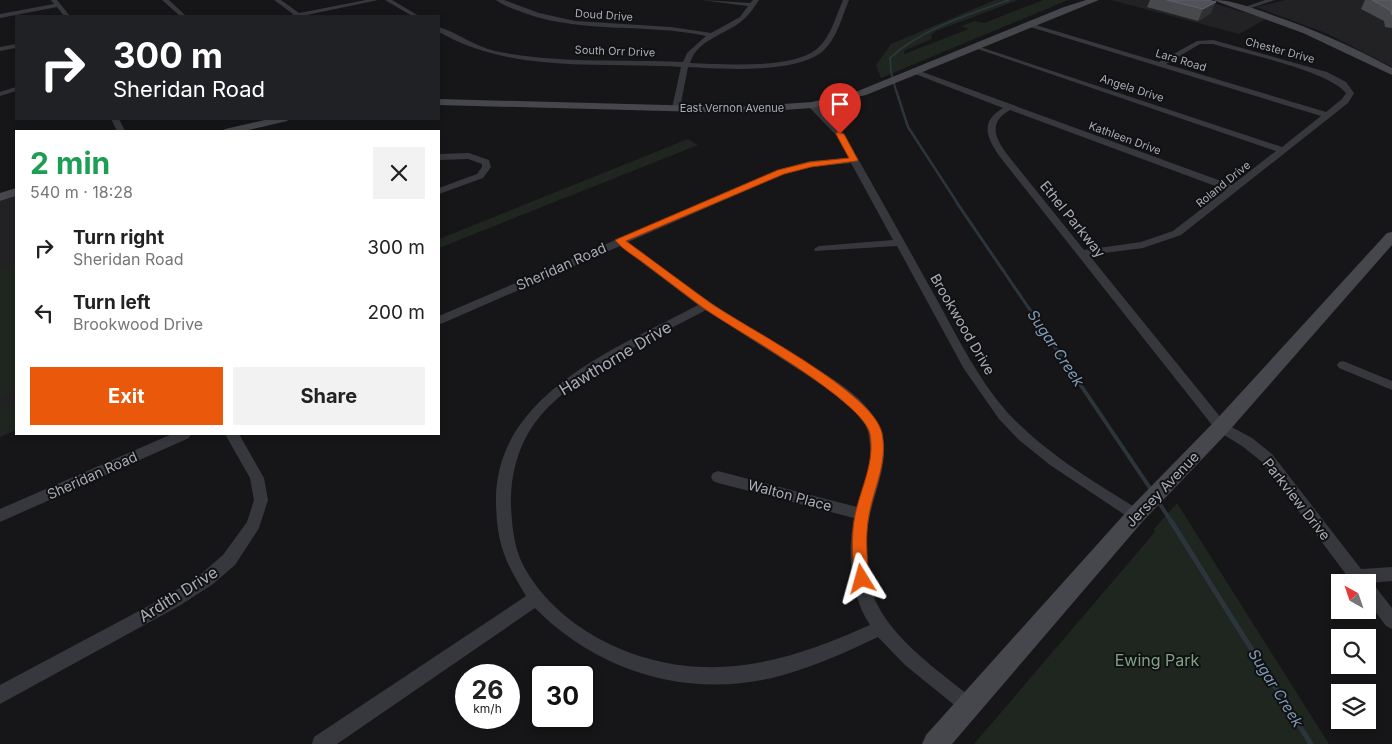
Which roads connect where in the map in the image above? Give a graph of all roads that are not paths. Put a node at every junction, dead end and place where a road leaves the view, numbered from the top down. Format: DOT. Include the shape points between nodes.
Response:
graph roads {
  1 [pos="165,0"];
  2 [pos="277,0"];
  3 [pos="375,0"];
  4 [pos="388,0"];
  5 [pos="499,0"];
  6 [pos="704,0"];
  7 [pos="846,0"];
  8 [pos="1080,0"];
  9 [pos="1095,0"];
  10 [pos="1216,0"];
  11 [pos="1272,0"];
  12 [pos="754,2"];
  13 [pos="56,3"];
  14 [pos="1245,8"];
  15 [pos="1068,9"];
  16 [pos="66,15"];
  17 [pos="182,15"];
  18 [pos="295,15"];
  19 [pos="301,15"];
  20 [pos="414,15"];
  21 [pos="0,16"];
  22 [pos="1029,25"];
  23 [pos="440,30"];
  24 [pos="712,35"];
  25 [pos="15,46"];
  26 [pos="974,47"];
  27 [pos="0,49"];
  28 [pos="685,64"];
  29 [pos="1159,65"];
  30 [pos="913,72"];
  31 [pos="1392,72"];
  32 [pos="1347,87"];
  33 [pos="15,89"];
  34 [pos="0,94"];
  35 [pos="440,102"];
  36 [pos="812,105"];
  37 [pos="1010,107"];
  38 [pos="676,108"];
  39 [pos="1327,115"];
  40 [pos="275,120"];
  41 [pos="233,130"];
  42 [pos="1283,150"];
  43 [pos="440,157"];
  44 [pos="854,160"];
  45 [pos="1233,190"];
  46 [pos="440,191"];
  47 [pos="15,192"];
  48 [pos="0,197"];
  49 [pos="1392,236"];
  50 [pos="620,240"];
  51 [pos="899,243"];
  52 [pos="819,249"];
  53 [pos="1082,253"];
  54 [pos="706,305"];
  55 [pos="440,320"];
  56 [pos="1343,365"];
  57 [pos="1392,386"];
  58 [pos="1221,427"];
  59 [pos="182,435"];
  60 [pos="233,435"];
  61 [pos="718,477"];
  62 [pos="1139,512"];
  63 [pos="862,514"];
  64 [pos="0,516"];
  65 [pos="1355,574"];
  66 [pos="1392,574"];
  67 [pos="1376,576"];
  68 [pos="535,599"];
  69 [pos="1376,601"];
  70 [pos="1392,622"];
  71 [pos="881,628"];
  72 [pos="0,695"];
  73 [pos="969,706"];
  74 [pos="321,744"];
  75 [pos="935,744"];
  1 -- 17 [label="street"];
  2 -- 18 [label="street"];
  3 -- 19 [label="street"];
  4 -- 20 [label="street"];
  5 -- 24 [label="street, Doud Drive" via="530,14 566,22 672,28"];
  6 -- 12 [label="street"];
  7 -- 28 [label="street, South Orr Drive" via="824,48 814,54 797,60 753,66"];
  8 -- 15 [label="main road, East Vernon Avenue"];
  9 -- 15 [label="main road, East Vernon Avenue"];
  10 -- 14 [label="main road"];
  11 -- 14 [label="street"];
  12 -- 24 [label="street" via="742,18"];
  13 -- 16 [label="street"];
  13 -- 21 [label="street"];
  14 -- 31 [label="main road" via="1330,39"];
  15 -- 22 [label="main road, East Vernon Avenue"];
  22 -- 26 [label="main road, East Vernon Avenue"];
  22 -- 29 [label="street, Lara Road"];
  23 -- 28 [label="street, South Orr Drive" via="480,49 522,58"];
  24 -- 28 [label="street" via="695,47"];
  25 -- 27 [label="street"];
  26 -- 30 [label="main road, East Vernon Avenue"];
  26 -- 42 [label="street, Angela Drive"];
  28 -- 38 [label="street"];
  29 -- 32 [label="street, Chester Drive" via="1204,41 1317,72"];
  29 -- 39 [label="street, Lara Road"];
  30 -- 36 [label="main road, East Vernon Avenue" via="847,98"];
  30 -- 37 [label="street"];
  32 -- 39 [label="street, Roland Drive" via="1348,99"];
  33 -- 34 [label="street"];
  35 -- 38 [label="main road, East Vernon Avenue"];
  36 -- 38 [label="main road, East Vernon Avenue" via="761,110"];
  36 -- 44 [label="street, Brookwood Drive" via="835,127"];
  37 -- 45 [label="street, Kathleen Drive"];
  37 -- 53 [label="street, Ethel Parkway" via="994,119 992,138"];
  39 -- 42 [label="street, Roland Drive"];
  40 -- 41 [label="main road"];
  42 -- 45 [label="street, Roland Drive"];
  43 -- 46 [label="street" via="469,156 483,160 487,166 480,176"];
  44 -- 50 [label="street, Sheridan Road" via="810,164 781,172"];
  44 -- 51 [label="street, Brookwood Drive"];
  45 -- 53 [label="street, Roland Drive" via="1167,238 1126,249"];
  47 -- 48 [label="main road"];
  49 -- 58 [label="main road, Jersey Avenue"];
  50 -- 54 [label="street"];
  50 -- 55 [label="street, Sheridan Road"];
  51 -- 52 [label="street"];
  51 -- 62 [label="street, Brookwood Drive" via="970,369 998,410 1037,449"];
  53 -- 58 [label="street, Ethel Parkway"];
  54 -- 63 [label="street" via="825,381 867,416 876,432 878,454"];
  54 -- 68 [label="street, Hawthorne Drive" via="575,378 551,396 524,430 505,473 502,521 508,550"];
  56 -- 57 [label="street"];
  58 -- 62 [label="main road, Jersey Avenue"];
  58 -- 65 [label="street, Parkview Drive" via="1267,458"];
  59 -- 64 [label="street, Sheridan Road"];
  60 -- 72 [label="street, Ardith Drive" via="258,478 261,500 254,524 229,560 173,601"];
  61 -- 63 [label="street, Walton Place"];
  62 -- 73 [label="main road, Jersey Avenue"];
  63 -- 71 [label="street" via="859,563 870,608"];
  66 -- 67 [label="street"];
  68 -- 71 [label="street, Hawthorne Drive" via="560,623 599,648 646,668 698,676 783,668"];
  68 -- 74 [label="street"];
  69 -- 70 [label="street"];
  71 -- 73 [label="street" via="923,669"];
  73 -- 75 [label="main road, Jersey Avenue"];
}
